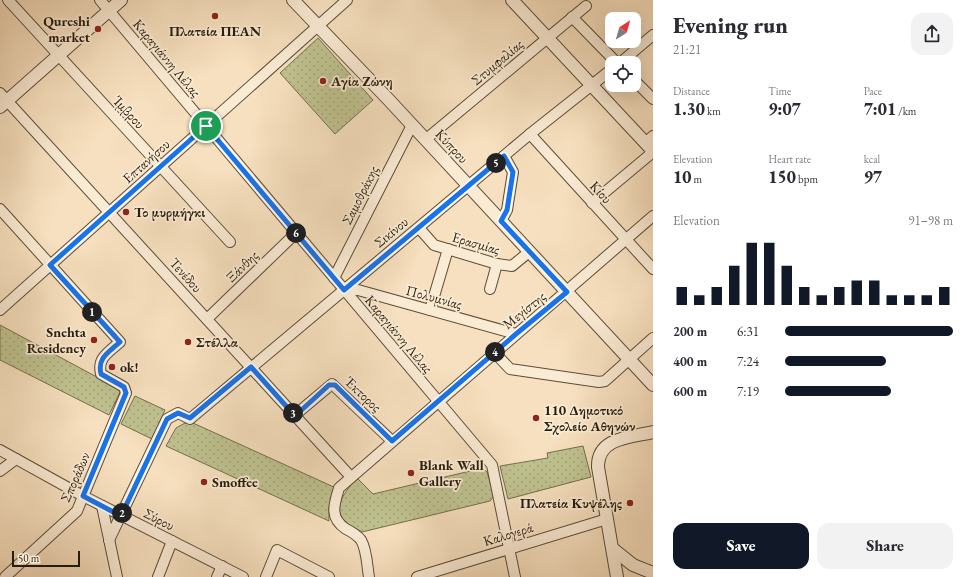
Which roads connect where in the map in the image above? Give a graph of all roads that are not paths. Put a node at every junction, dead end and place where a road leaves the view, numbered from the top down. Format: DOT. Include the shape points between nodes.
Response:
graph roads {
  1 [pos="8,0"];
  2 [pos="100,0"];
  3 [pos="121,0"];
  4 [pos="293,0"];
  5 [pos="347,0"];
  6 [pos="512,0"];
  7 [pos="586,6"];
  8 [pos="109,11"];
  9 [pos="572,17"];
  10 [pos="318,27"];
  11 [pos="653,35"];
  12 [pos="548,38"];
  13 [pos="58,55"];
  14 [pos="611,56"];
  15 [pos="627,56"];
  16 [pos="605,75"];
  17 [pos="592,86"];
  18 [pos="641,87"];
  19 [pos="653,98"];
  20 [pos="2,100"];
  21 [pos="412,125"];
  22 [pos="206,126"];
  23 [pos="530,134"];
  24 [pos="425,140"];
  25 [pos="651,145"];
  26 [pos="504,156"];
  27 [pos="161,167"];
  28 [pos="469,187"];
  29 [pos="592,203"];
  30 [pos="0,209"];
  31 [pos="109,212"];
  32 [pos="653,216"];
  33 [pos="501,221"];
  34 [pos="419,228"];
  35 [pos="296,233"];
  36 [pos="627,240"];
  37 [pos="230,242"];
  38 [pos="448,249"];
  39 [pos="529,252"];
  40 [pos="497,264"];
  41 [pos="50,265"];
  42 [pos="653,269"];
  43 [pos="334,278"];
  44 [pos="490,289"];
  45 [pos="344,290"];
  46 [pos="567,292"];
  47 [pos="0,310"];
  48 [pos="430,310"];
  49 [pos="207,319"];
  50 [pos="516,334"];
  51 [pos="653,338"];
  52 [pos="494,352"];
  53 [pos="629,359"];
  54 [pos="251,367"];
  55 [pos="653,386"];
  56 [pos="438,402"];
  57 [pos="295,416"];
  58 [pos="653,432"];
  59 [pos="392,441"];
  60 [pos="0,450"];
  61 [pos="16,459"];
  62 [pos="0,471"];
  63 [pos="352,477"];
  64 [pos="83,496"];
  65 [pos="102,506"];
  66 [pos="121,516"];
  67 [pos="607,519"];
  68 [pos="109,540"];
  69 [pos="172,541"];
  70 [pos="509,549"];
  71 [pos="613,549"];
  72 [pos="222,566"];
  73 [pos="653,573"];
  74 [pos="5,577"];
  75 [pos="117,577"];
  76 [pos="158,577"];
  77 [pos="217,577"];
  78 [pos="243,577"];
  79 [pos="266,577"];
  80 [pos="329,577"];
  81 [pos="369,577"];
  82 [pos="417,577"];
  83 [pos="515,577"];
  84 [pos="617,577"];
  1 -- 13 [label="street, Ίμβρου"];
  2 -- 8 [label="street, Καραγιάννη Λέλας"];
  3 -- 8 [label="street"];
  4 -- 10 [label="street, Κύπρου"];
  5 -- 10 [label="street, Επτανήσου"];
  6 -- 12 [label="street"];
  7 -- 9 [label="street, Στυμφαλίας"];
  8 -- 13 [label="street"];
  8 -- 22 [label="street, Καραγιάννη Λέλας"];
  9 -- 12 [label="street, Στυμφαλίας"];
  9 -- 14 [label="street"];
  10 -- 21 [label="street, Κύπρου"];
  10 -- 22 [label="street, Επτανήσου"];
  11 -- 15 [label="street"];
  12 -- 17 [label="street"];
  12 -- 24 [label="street, Στυμφαλίας"];
  13 -- 20 [label="street"];
  13 -- 27 [label="street, Ίμβρου"];
  16 -- 17 [label="street, Σικίνου"];
  17 -- 23 [label="street, Σικίνου"];
  17 -- 25 [label="street"];
  18 -- 19 [label="street"];
  20 -- 31 [label="street, Τενέδου"];
  21 -- 24 [label="street, Κύπρου"];
  21 -- 43 [label="street, Σαμοθράκης"];
  22 -- 27 [label="street, Επτανήσου"];
  22 -- 35 [label="street, Καραγιάννη Λέλας"];
  23 -- 26 [label="street, Σικίνου"];
  23 -- 29 [label="street, Κίου"];
  24 -- 28 [label="street, Κύπρου"];
  25 -- 29 [label="street"];
  26 -- 28 [label="street, Σικίνου"];
  26 -- 33 [label="street" via="513,172 507,210"];
  27 -- 31 [label="street, Επτανήσου"];
  27 -- 37 [label="street, Ίμβρου"];
  28 -- 33 [label="street, Κύπρου"];
  28 -- 34 [label="street, Σικίνου"];
  29 -- 36 [label="street, Κίου"];
  30 -- 41 [label="street"];
  31 -- 41 [label="street, Επτανήσου"];
  31 -- 49 [label="street, Τενέδου"];
  32 -- 36 [label="street, Μεγίστης"];
  33 -- 39 [label="street, Κύπρου"];
  34 -- 38 [label="street, Ερασμίας" via="431,244"];
  34 -- 45 [label="street, Σικίνου"];
  35 -- 43 [label="street, Καραγιάννη Λέλας"];
  35 -- 49 [label="street, Ξάνθης"];
  36 -- 42 [label="street, Κίου"];
  36 -- 46 [label="street, Μεγίστης"];
  38 -- 40 [label="street, Ερασμίας"];
  38 -- 48 [label="street"];
  39 -- 40 [label="street, Ερασμίας" via="512,266"];
  39 -- 46 [label="street, Κύπρου"];
  40 -- 44 [label="street"];
  41 -- 47 [label="street, Επτανήσου"];
  41 -- 64 [label="street, Σποράδων" via="120,342 102,359 99,366 101,374 124,387 126,393"];
  43 -- 45 [label="street, Καραγιάννη Λέλας"];
  45 -- 48 [label="street, Πολυμνίας" via="358,290"];
  45 -- 54 [label="street, Σικίνου"];
  45 -- 56 [label="street, Καραγιάννη Λέλας"];
  46 -- 50 [label="street, Μεγίστης"];
  46 -- 53 [label="street, Κύπρου"];
  48 -- 50 [label="street, Πολυμνίας"];
  49 -- 54 [label="street, Τενέδου"];
  50 -- 52 [label="street, Μεγίστης"];
  51 -- 53 [label="street"];
  52 -- 53 [label="street" via="510,369 599,382 605,380"];
  52 -- 56 [label="street, Μεγίστης"];
  53 -- 55 [label="street, Κύπρου"];
  54 -- 57 [label="street, Τενέδου"];
  54 -- 66 [label="street, Σικίνου" via="190,418 178,413 167,419"];
  56 -- 59 [label="street, Μεγίστης"];
  56 -- 70 [label="street, Καραγιάννη Λέλας" via="492,465"];
  57 -- 59 [label="street, Έκτορος" via="332,384"];
  57 -- 63 [label="street, Τενέδου"];
  58 -- 67 [label="street" via="610,442 600,453 598,466"];
  59 -- 63 [label="street, Μεγίστης"];
  60 -- 61 [label="street, Σύρου"];
  61 -- 62 [label="street"];
  61 -- 64 [label="street, Σύρου"];
  63 -- 81 [label="street, Μεγίστης" via="339,488 334,502 334,516 340,525 361,540"];
  64 -- 65 [label="street, Σύρου"];
  64 -- 74 [label="street, Σποράδων" via="77,511"];
  65 -- 66 [label="street, Σύρου"];
  65 -- 68 [label="street"];
  66 -- 68 [label="street"];
  66 -- 69 [label="street, Σύρου"];
  67 -- 70 [label="street, Καλογερά"];
  67 -- 71 [label="street"];
  68 -- 75 [label="street"];
  69 -- 72 [label="street, Σύρου"];
  69 -- 76 [label="street"];
  70 -- 82 [label="street, Καλογερά"];
  70 -- 83 [label="street"];
  71 -- 73 [label="street" via="633,565"];
  71 -- 84 [label="street"];
  72 -- 77 [label="street"];
  72 -- 78 [label="street, Σύρου"];
  79 -- 80 [label="street" via="277,550"];
}
